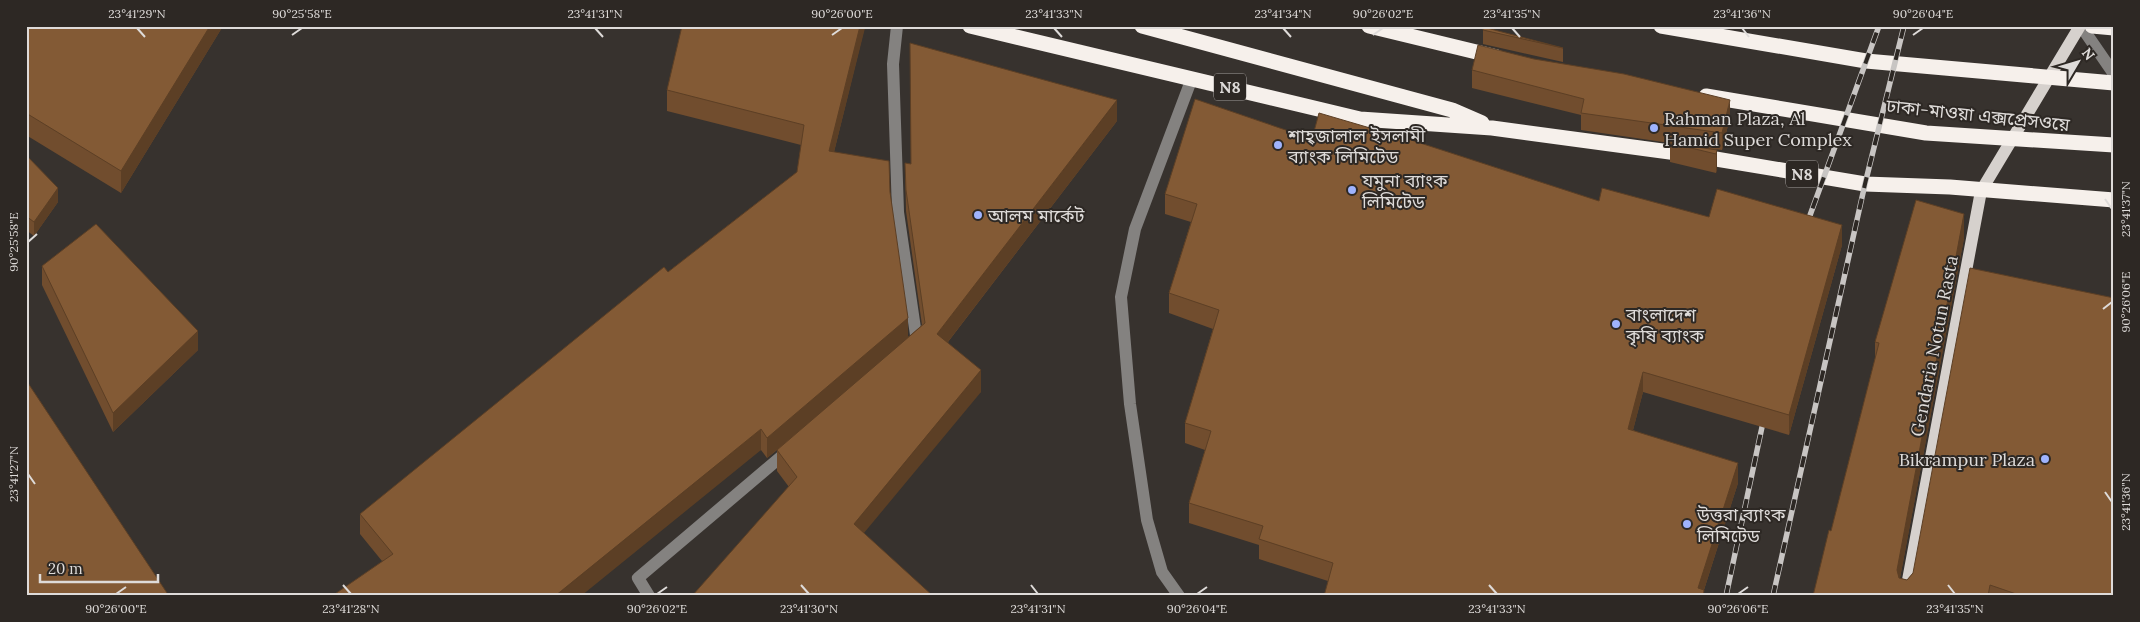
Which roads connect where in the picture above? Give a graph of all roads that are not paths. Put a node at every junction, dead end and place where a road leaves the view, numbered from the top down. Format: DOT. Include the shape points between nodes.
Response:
graph roads {
  1 [pos="897,26"];
  2 [pos="970,26"];
  3 [pos="1142,26"];
  4 [pos="1369,26"];
  5 [pos="1661,26"];
  6 [pos="2081,26"];
  7 [pos="2092,26"];
  8 [pos="2114,28"];
  9 [pos="1508,60"];
  10 [pos="2114,74"];
  11 [pos="1192,78"];
  12 [pos="2114,83"];
  13 [pos="1692,93"];
  14 [pos="1492,128"];
  15 [pos="2114,145"];
  16 [pos="1981,191"];
  17 [pos="2114,200"];
  18 [pos="902,354"];
  19 [pos="797,444"];
  20 [pos="649,596"];
  21 [pos="1179,596"];
  22 [pos="1905,596"];
  1 -- 18 [label="street" via="893,64 898,212 917,342"];
  2 -- 11 [label="highway, N8"];
  3 -- 14 [label="highway" via="1452,110"];
  4 -- 9 [label="highway"];
  5 -- 12 [label="highway" via="1866,61"];
  6 -- 10 [label="street"];
  6 -- 16 [label="main road"];
  7 -- 8 [label="highway"];
  11 -- 14 [label="highway, N8" via="1360,119"];
  11 -- 21 [label="street" via="1136,229 1121,297 1130,404 1147,520 1162,572"];
  13 -- 15 [label="highway, ঢাকা-মাওয়া এক্সপ্রেসওয়ে" via="1926,133"];
  14 -- 16 [label="highway, N8" via="1692,155 1865,184"];
  16 -- 17 [label="highway, N8"];
  16 -- 22 [label="main road, Gendaria Notun Rasta"];
  19 -- 20 [label="street" via="638,578"];
}
